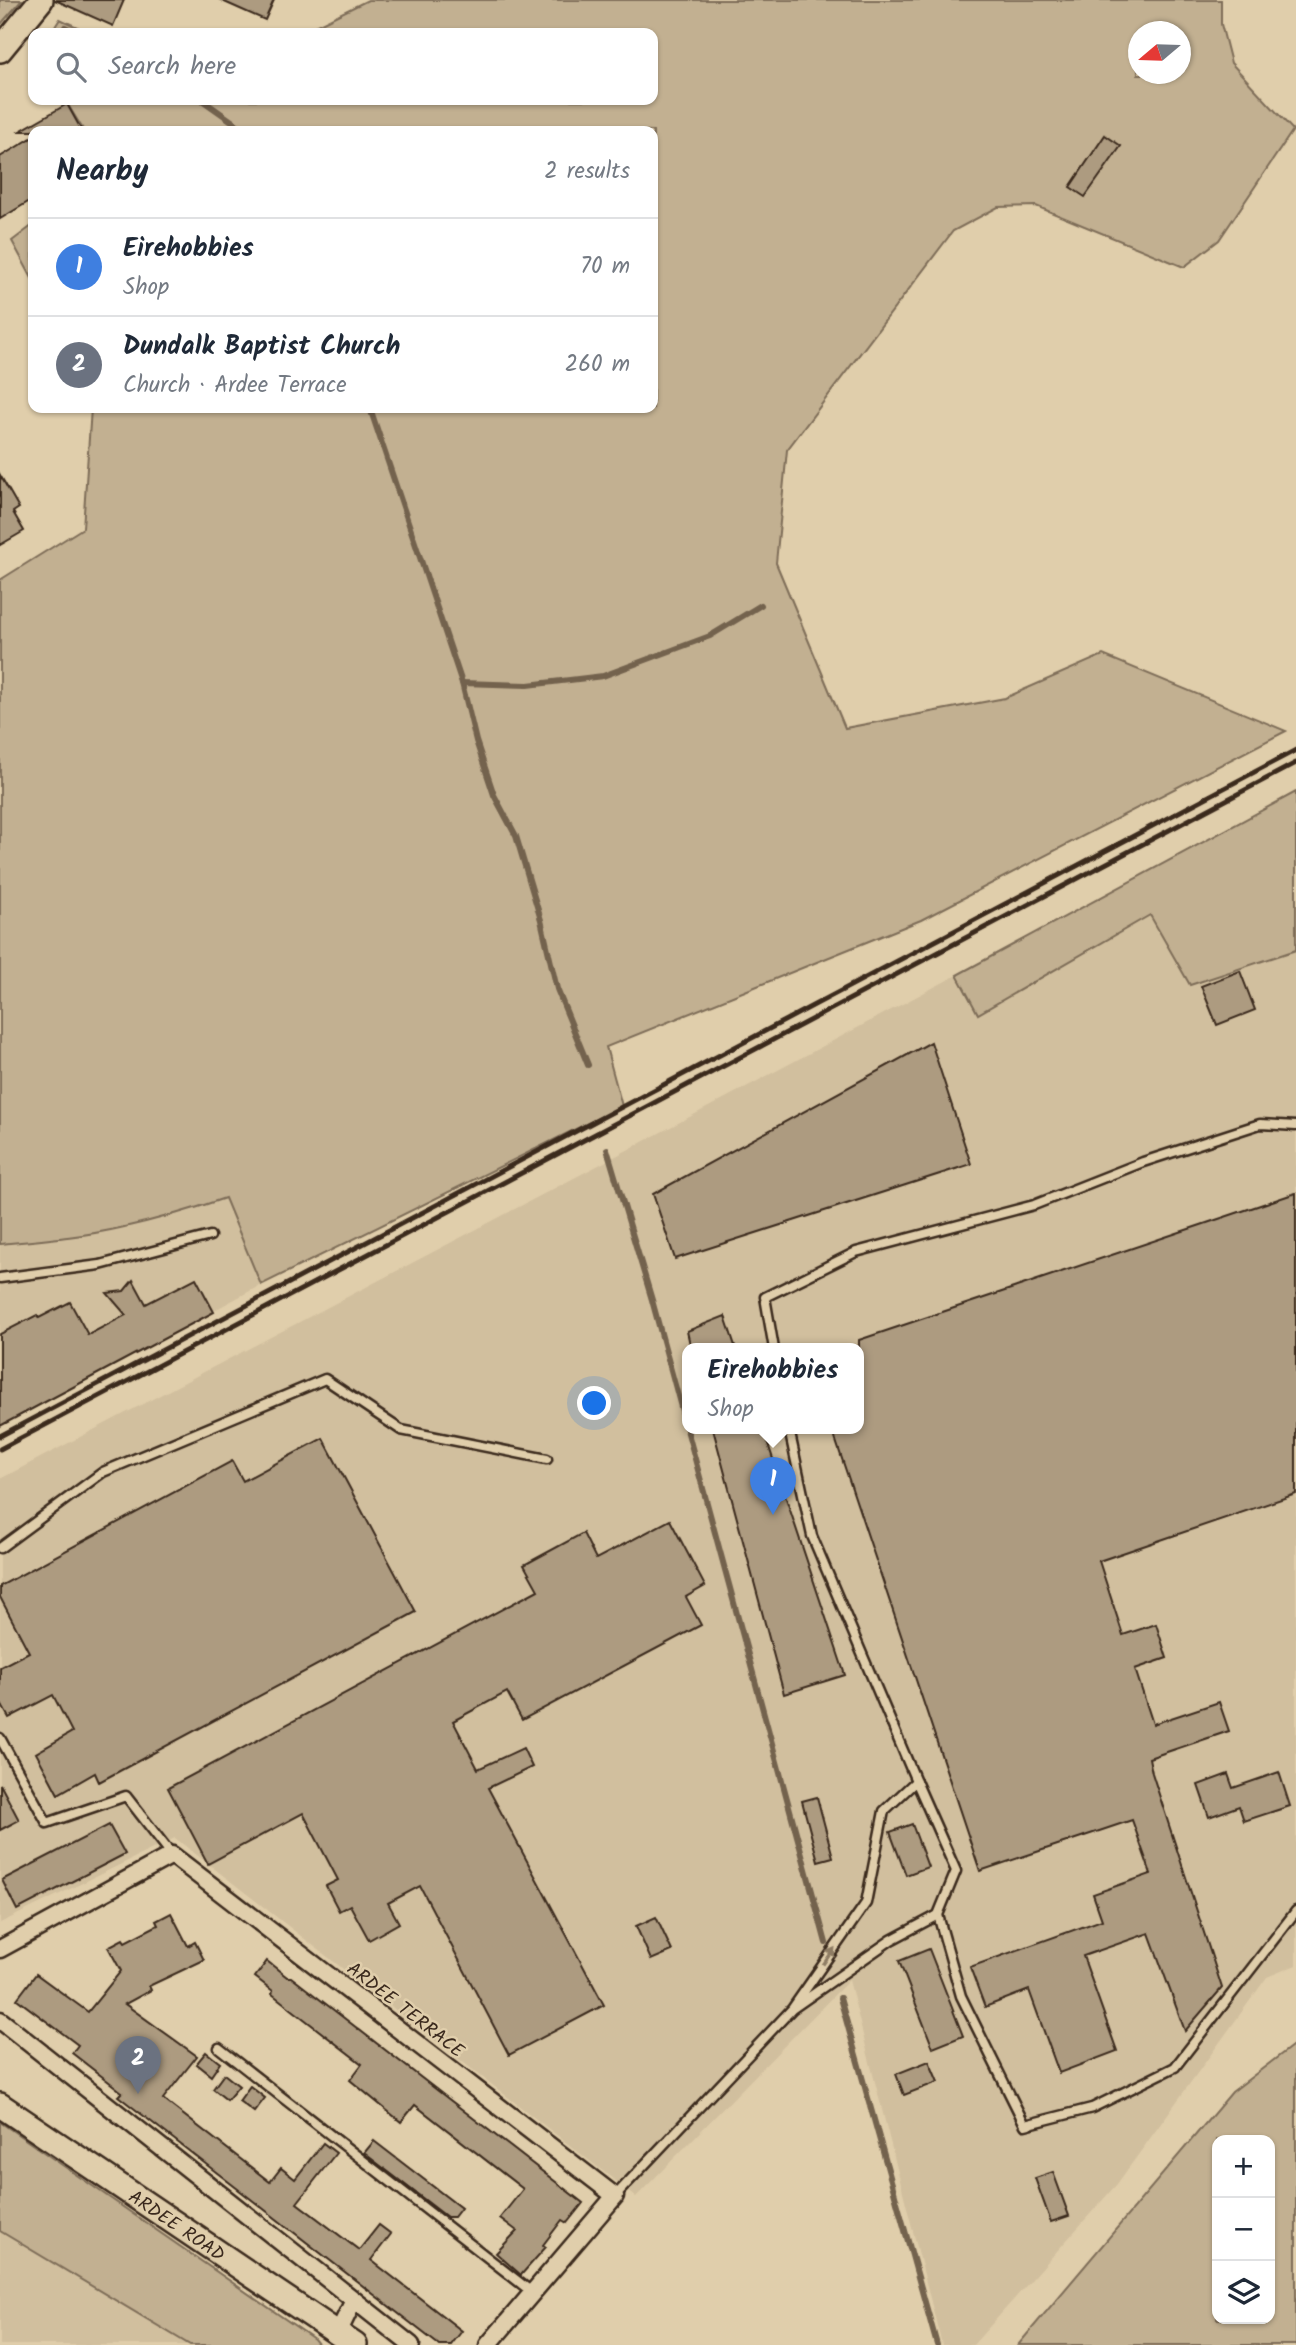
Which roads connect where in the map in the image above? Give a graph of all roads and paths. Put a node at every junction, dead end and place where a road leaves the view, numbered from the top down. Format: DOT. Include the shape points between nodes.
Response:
graph roads {
  1 [pos="41,0"];
  2 [pos="0,50"];
  3 [pos="1296,1126"];
  4 [pos="210,1236"];
  5 [pos="0,1278"];
  6 [pos="773,1343"];
  7 [pos="790,1434"];
  8 [pos="547,1460"];
  9 [pos="0,1548"];
  10 [pos="0,1738"];
  11 [pos="916,1781"];
  12 [pos="172,1855"];
  13 [pos="1296,1911"];
  14 [pos="938,1915"];
  15 [pos="0,1949"];
  16 [pos="792,2009"];
  17 [pos="0,2020"];
  18 [pos="219,2048"];
  19 [pos="0,2105"];
  20 [pos="615,2196"];
  21 [pos="533,2293"];
  22 [pos="354,2300"];
  23 [pos="347,2339"];
  24 [pos="411,2345"];
  25 [pos="488,2345"];
  1 -- 2 [label="main road"];
  3 -- 6 [label="lane" via="1260,1124 1143,1162 1034,1205 856,1252 765,1297"];
  4 -- 5 [label="lane" via="100,1265"];
  7 -- 11 [label="lane" via="812,1536"];
  8 -- 9 [label="lane" via="401,1430 326,1379 103,1472"];
  10 -- 12 [label="lane" via="47,1823 126,1796"];
  11 -- 14 [label="lane" via="956,1871"];
  16 -- 11 [label="lane, one-way" via="866,1903 884,1811"];
  12 -- 15 [label="street"];
  12 -- 20 [label="street, ARDEE TERRACE"];
  13 -- 14 [label="lane" via="1175,2067 1092,2108 1025,2125 961,1996"];
  14 -- 16 [label="lane" via="891,1940"];
  16 -- 20 [label="lane"];
  17 -- 22 [label="street"];
  18 -- 21 [label="lane"];
  19 -- 23 [label="main road, ARDEE ROAD"];
  20 -- 21 [label="street"];
  21 -- 25 [label="street"];
  22 -- 23 [label="street"];
  22 -- 24 [label="street"];
}
